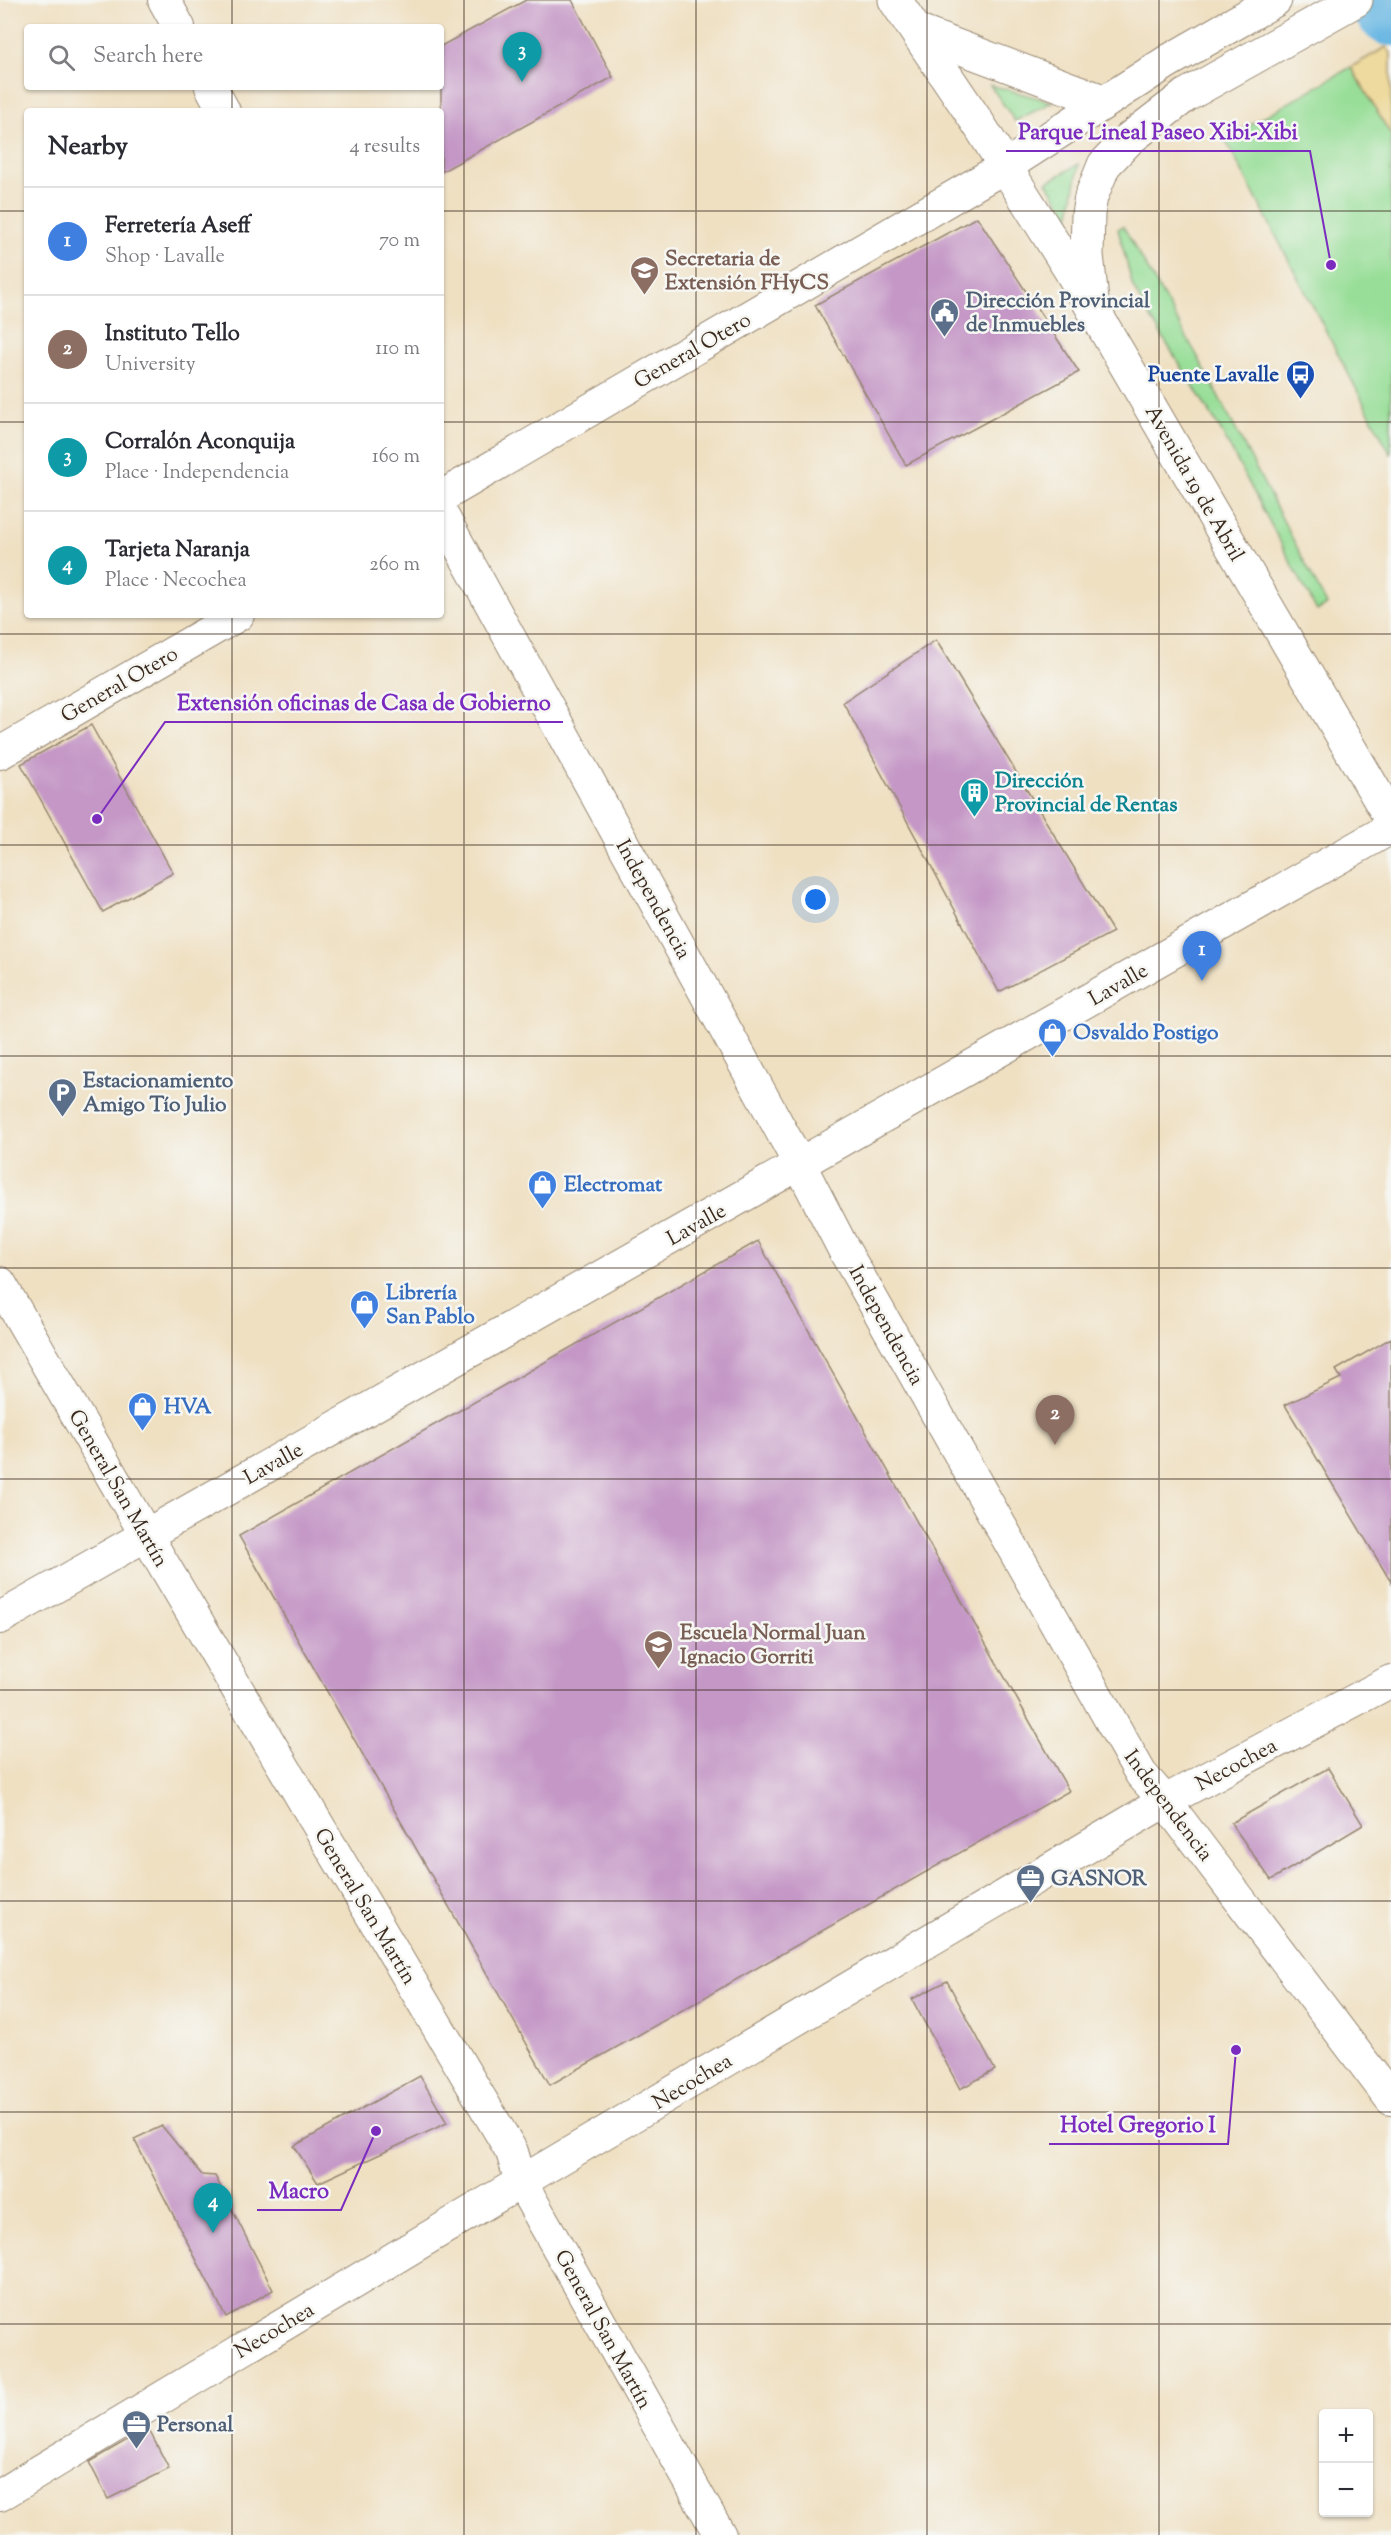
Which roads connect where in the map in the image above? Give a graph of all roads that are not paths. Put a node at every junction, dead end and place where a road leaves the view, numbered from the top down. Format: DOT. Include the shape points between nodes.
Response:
graph roads {
  1 [pos="164,0"];
  2 [pos="895,0"];
  3 [pos="1275,0"];
  4 [pos="1356,0"];
  5 [pos="177,24"];
  6 [pos="918,32"];
  7 [pos="213,90"];
  8 [pos="1105,102"];
  9 [pos="222,108"];
  10 [pos="1006,166"];
  11 [pos="1093,309"];
  12 [pos="444,495"];
  13 [pos="444,518"];
  14 [pos="233,618"];
  15 [pos="0,753"];
  16 [pos="1391,819"];
  17 [pos="1391,828"];
  18 [pos="800,1165"];
  19 [pos="0,1283"];
  20 [pos="146,1535"];
  21 [pos="0,1618"];
  22 [pos="1391,1681"];
  23 [pos="1165,1801"];
  24 [pos="1391,2099"];
  25 [pos="521,2182"];
  26 [pos="0,2495"];
  27 [pos="720,2535"];
  1 -- 5 [label="street"];
  2 -- 6 [label="main road, Avenida 19 de Abril"];
  3 -- 8 [label="main road"];
  4 -- 11 [label="main road" via="1185,96 1129,139 1104,165 1088,214 1087,255"];
  6 -- 8 [label="main road"];
  6 -- 10 [label="main road, Avenida 19 de Abril"];
  7 -- 9 [label="street"];
  8 -- 10 [label="main road"];
  10 -- 11 [label="main road, Avenida 19 de Abril"];
  10 -- 12 [label="street, General Otero"];
  11 -- 16 [label="main road, Avenida 19 de Abril"];
  13 -- 18 [label="street, Independencia"];
  14 -- 15 [label="street, General Otero"];
  17 -- 18 [label="street, Lavalle"];
  18 -- 20 [label="street, Lavalle"];
  18 -- 23 [label="street, Independencia" via="843,1248 1141,1774"];
  19 -- 20 [label="street, General San Martín"];
  20 -- 21 [label="street, Lavalle"];
  20 -- 25 [label="street, General San Martín" via="512,2152"];
  22 -- 23 [label="street, Necochea"];
  23 -- 24 [label="street, Independencia"];
  23 -- 25 [label="street, Necochea"];
  25 -- 26 [label="street, Necochea"];
  25 -- 27 [label="street, General San Martín"];
}
